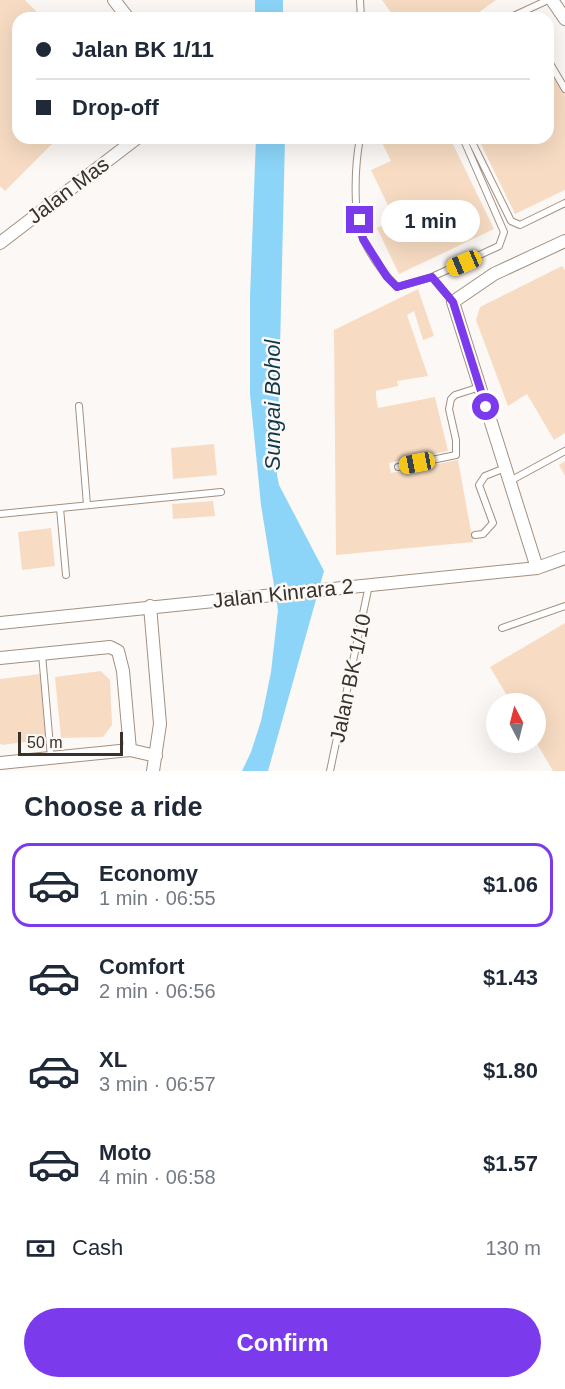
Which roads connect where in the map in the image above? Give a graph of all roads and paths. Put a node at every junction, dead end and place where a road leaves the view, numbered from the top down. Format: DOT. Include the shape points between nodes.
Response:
graph roads {
  1 [pos="114,0"];
  2 [pos="550,0"];
  3 [pos="123,12"];
  4 [pos="523,12"];
  5 [pos="565,19"];
  6 [pos="554,70"];
  7 [pos="565,89"];
  8 [pos="129,144"];
  9 [pos="359,144"];
  10 [pos="466,144"];
  11 [pos="473,144"];
  12 [pos="565,203"];
  13 [pos="565,241"];
  14 [pos="0,243"];
  15 [pos="432,277"];
  16 [pos="453,302"];
  17 [pos="480,387"];
  18 [pos="79,406"];
  19 [pos="565,451"];
  20 [pos="398,467"];
  21 [pos="506,468"];
  22 [pos="509,482"];
  23 [pos="221,492"];
  24 [pos="87,505"];
  25 [pos="60,508"];
  26 [pos="0,514"];
  27 [pos="475,535"];
  28 [pos="565,558"];
  29 [pos="537,568"];
  30 [pos="66,575"];
  31 [pos="369,585"];
  32 [pos="150,606"];
  33 [pos="565,606"];
  34 [pos="0,623"];
  35 [pos="502,628"];
  36 [pos="42,654"];
  37 [pos="0,658"];
  38 [pos="130,750"];
  39 [pos="156,756"];
  40 [pos="51,758"];
  41 [pos="0,763"];
  42 [pos="153,771"];
  43 [pos="330,771"];
  1 -- 3 [label="street"];
  2 -- 4 [label="lane"];
  2 -- 5 [label="street"];
  6 -- 7 [label="lane"];
  8 -- 14 [label="street, Jalan Mas"];
  9 -- 15 [label="lane" via="356,201 363,239 397,287"];
  10 -- 15 [label="lane" via="504,232 499,246"];
  11 -- 12 [label="lane" via="511,221 520,225"];
  13 -- 16 [label="street" via="494,274"];
  15 -- 16 [label="lane"];
  16 -- 17 [label="street"];
  17 -- 20 [label="lane" via="451,399 456,455"];
  17 -- 21 [label="street"];
  18 -- 24 [label="lane"];
  19 -- 22 [label="lane"];
  21 -- 22 [label="street"];
  21 -- 27 [label="lane" via="485,476 479,485 493,523 483,534"];
  22 -- 29 [label="street"];
  23 -- 24 [label="lane"];
  24 -- 25 [label="lane"];
  25 -- 26 [label="lane"];
  25 -- 30 [label="lane"];
  28 -- 29 [label="street, Jalan Kinrara 2"];
  29 -- 31 [label="street, Jalan Kinrara 2"];
  31 -- 32 [label="street, Jalan Kinrara 2"];
  31 -- 43 [label="lane, Jalan BK 1/10"];
  32 -- 34 [label="street, Jalan Kinrara 2"];
  32 -- 39 [label="street" via="160,724"];
  33 -- 35 [label="lane"];
  36 -- 37 [label="street"];
  36 -- 38 [label="street" via="110,647 118,651"];
  36 -- 40 [label="lane"];
  38 -- 39 [label="street"];
  38 -- 40 [label="street"];
  39 -- 42 [label="street"];
  40 -- 41 [label="street"];
}
